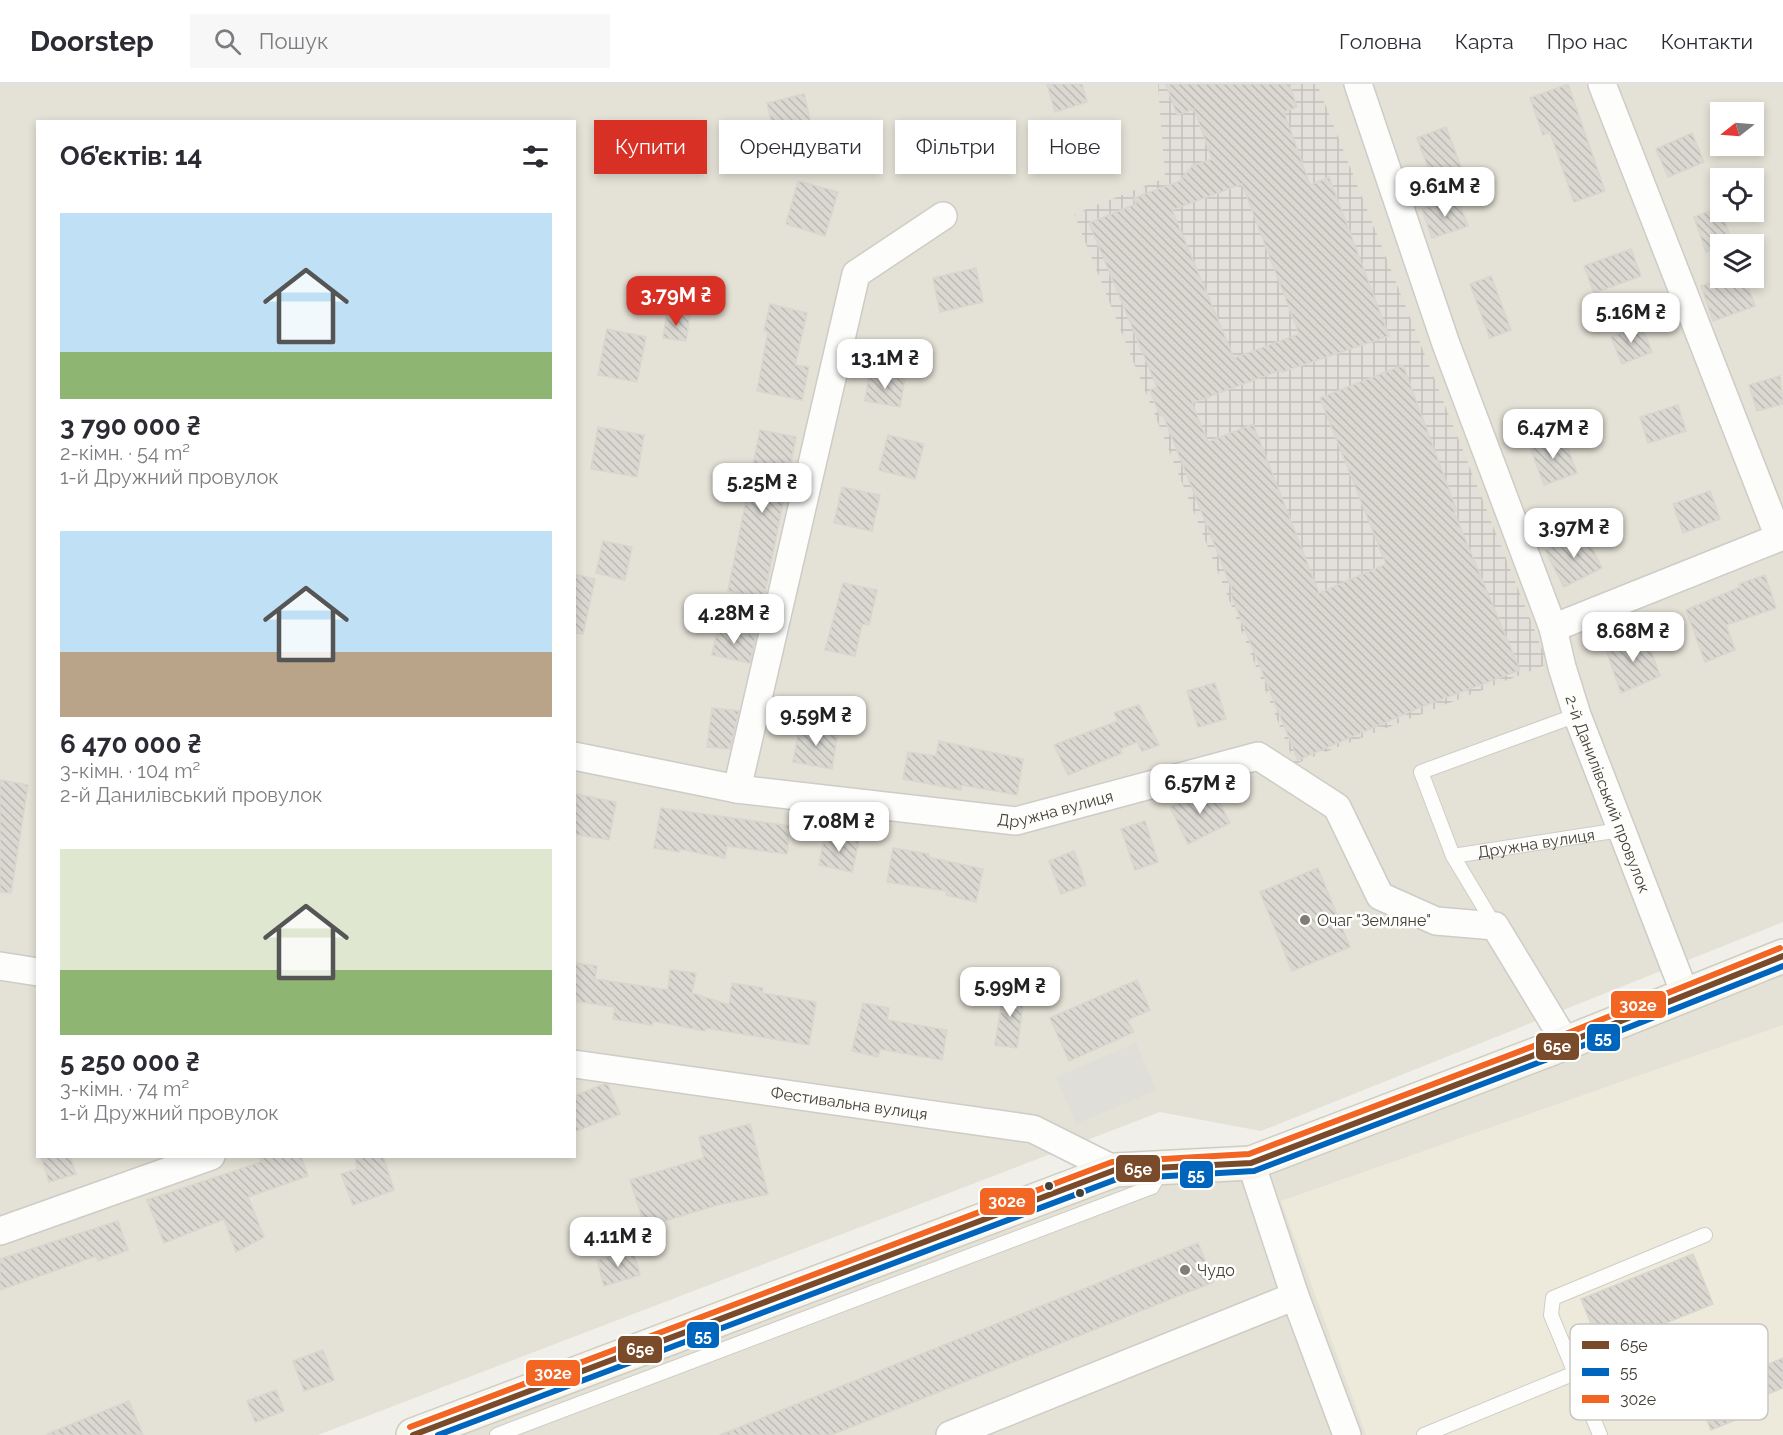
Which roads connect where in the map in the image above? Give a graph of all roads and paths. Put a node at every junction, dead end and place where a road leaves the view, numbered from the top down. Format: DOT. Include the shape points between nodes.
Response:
graph roads {
  1 [pos="1359,84"];
  2 [pos="1602,84"];
  3 [pos="943,216"];
  4 [pos="1781,537"];
  5 [pos="1553,628"];
  6 [pos="1577,715"];
  7 [pos="576,756"];
  8 [pos="737,789"];
  9 [pos="1620,830"];
  10 [pos="1453,856"];
  11 [pos="1495,926"];
  12 [pos="1783,956"];
  13 [pos="0,966"];
  14 [pos="36,972"];
  15 [pos="1685,994"];
  16 [pos="1566,1043"];
  17 [pos="576,1064"];
  18 [pos="205,1158"];
  19 [pos="1251,1163"];
  20 [pos="1163,1167"];
  21 [pos="1115,1170"];
  22 [pos="0,1231"];
  23 [pos="1705,1235"];
  24 [pos="1294,1296"];
  25 [pos="1570,1361"];
  26 [pos="1570,1375"];
  27 [pos="1594,1420"];
  28 [pos="457,1427"];
  29 [pos="413,1435"];
  30 [pos="497,1435"];
  31 [pos="950,1435"];
  32 [pos="1345,1435"];
  33 [pos="1424,1435"];
  34 [pos="1600,1435"];
  1 -- 5 [label="street, 2-й Данилівський провулок" via="1446,344"];
  2 -- 4 [label="street"];
  3 -- 8 [label="street" via="856,274"];
  4 -- 5 [label="street"];
  5 -- 6 [label="street, 2-й Данилівський провулок"];
  6 -- 9 [label="street, 2-й Данилівський провулок"];
  6 -- 10 [label="lane, Дружна вулиця" via="1421,772"];
  7 -- 8 [label="street, Дружна вулиця"];
  8 -- 11 [label="street, Дружна вулиця" via="1016,821 1258,756 1336,807 1380,896 1436,921"];
  9 -- 10 [label="lane, Дружна вулиця"];
  9 -- 15 [label="street, 2-й Данилівський провулок"];
  10 -- 11 [label="lane, Дружна вулиця"];
  11 -- 16 [label="street, Дружна вулиця"];
  12 -- 15 [label="street"];
  13 -- 14 [label="street"];
  15 -- 16 [label="street"];
  16 -- 19 [label="street"];
  17 -- 21 [label="street, Фестивальна вулиця" via="1033,1129"];
  18 -- 22 [label="street"];
  19 -- 20 [label="street"];
  19 -- 24 [label="street"];
  20 -- 21 [label="street"];
  20 -- 30 [label="lane" via="1152,1187"];
  21 -- 28 [label="street"];
  23 -- 25 [label="lane" via="1553,1298 1551,1315"];
  24 -- 31 [label="street"];
  24 -- 32 [label="street"];
  26 -- 33 [label="lane"];
  27 -- 34 [label="lane"];
  28 -- 29 [label="street"];
}
